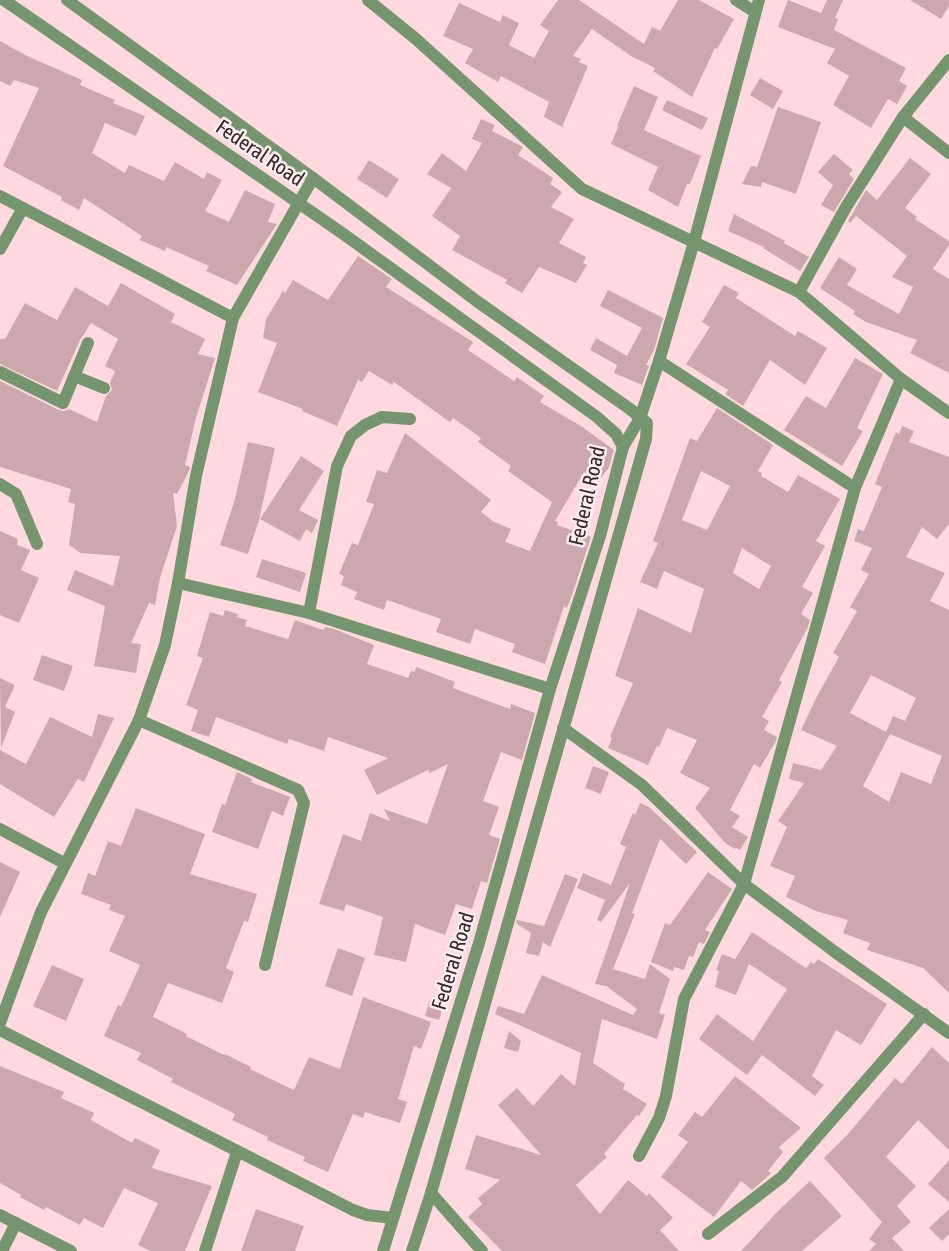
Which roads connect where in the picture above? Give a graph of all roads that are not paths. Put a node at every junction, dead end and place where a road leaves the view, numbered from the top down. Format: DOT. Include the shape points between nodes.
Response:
graph roads {
  1 [pos="4,0"];
  2 [pos="67,0"];
  3 [pos="368,0"];
  4 [pos="736,0"];
  5 [pos="757,6"];
  6 [pos="949,60"];
  7 [pos="903,117"];
  8 [pos="949,153"];
  9 [pos="313,178"];
  10 [pos="0,196"];
  11 [pos="298,203"];
  12 [pos="23,208"];
  13 [pos="694,242"];
  14 [pos="0,249"];
  15 [pos="799,292"];
  16 [pos="233,318"];
  17 [pos="88,343"];
  18 [pos="659,362"];
  19 [pos="0,372"];
  20 [pos="74,376"];
  21 [pos="901,379"];
  22 [pos="104,388"];
  23 [pos="949,413"];
  24 [pos="640,418"];
  25 [pos="410,419"];
  26 [pos="623,447"];
  27 [pos="0,484"];
  28 [pos="855,488"];
  29 [pos="37,544"];
  30 [pos="178,583"];
  31 [pos="309,613"];
  32 [pos="550,689"];
  33 [pos="139,720"];
  34 [pos="563,728"];
  35 [pos="0,829"];
  36 [pos="64,863"];
  37 [pos="744,884"];
  38 [pos="265,965"];
  39 [pos="924,1014"];
  40 [pos="0,1023"];
  41 [pos="0,1030"];
  42 [pos="949,1033"];
  43 [pos="237,1152"];
  44 [pos="639,1156"];
  45 [pos="430,1193"];
  46 [pos="0,1215"];
  47 [pos="393,1218"];
  48 [pos="16,1223"];
  49 [pos="708,1234"];
  50 [pos="2,1251"];
  51 [pos="71,1251"];
  52 [pos="205,1251"];
  53 [pos="383,1251"];
  54 [pos="412,1251"];
  55 [pos="482,1251"];
  1 -- 11 [label="street, Federal Road"];
  2 -- 9 [label="street, Federal Road"];
  3 -- 13 [label="street" via="417,39 582,189"];
  4 -- 5 [label="street"];
  5 -- 13 [label="street"];
  6 -- 7 [label="street"];
  7 -- 8 [label="street"];
  7 -- 15 [label="street" via="846,207"];
  9 -- 11 [label="street"];
  9 -- 24 [label="street, Federal Road" via="478,303"];
  10 -- 12 [label="street"];
  11 -- 16 [label="street"];
  11 -- 26 [label="street, Federal Road" via="597,417 616,434"];
  12 -- 14 [label="street"];
  12 -- 16 [label="street"];
  13 -- 15 [label="street"];
  13 -- 18 [label="street"];
  15 -- 21 [label="street"];
  16 -- 30 [label="street" via="196,476"];
  17 -- 20 [label="street"];
  18 -- 24 [label="street"];
  18 -- 28 [label="street"];
  19 -- 20 [label="street" via="63,403"];
  20 -- 22 [label="street"];
  21 -- 23 [label="street"];
  21 -- 28 [label="street"];
  24 -- 26 [label="street"];
  24 -- 34 [label="street, Federal Road" via="647,423 646,439"];
  25 -- 31 [label="street" via="382,417 351,436 337,466"];
  26 -- 32 [label="street, Federal Road" via="600,536"];
  27 -- 29 [label="street" via="16,494"];
  28 -- 37 [label="street"];
  30 -- 31 [label="street"];
  30 -- 33 [label="street" via="165,645"];
  31 -- 32 [label="street"];
  32 -- 47 [label="street, Federal Road" via="482,932"];
  33 -- 36 [label="street"];
  33 -- 38 [label="street" via="298,790 301,795 304,803"];
  34 -- 37 [label="street" via="642,785"];
  34 -- 45 [label="street, Federal Road"];
  35 -- 36 [label="street"];
  36 -- 40 [label="street" via="40,912"];
  37 -- 39 [label="street"];
  37 -- 44 [label="street" via="684,999 666,1096"];
  39 -- 42 [label="street"];
  39 -- 49 [label="street" via="782,1177"];
  41 -- 43 [label="street"];
  43 -- 47 [label="street" via="353,1210"];
  43 -- 52 [label="street"];
  45 -- 54 [label="street, Federal Road"];
  45 -- 55 [label="street"];
  46 -- 48 [label="street"];
  47 -- 53 [label="street, Federal Road"];
  48 -- 50 [label="street"];
  48 -- 51 [label="street"];
}
